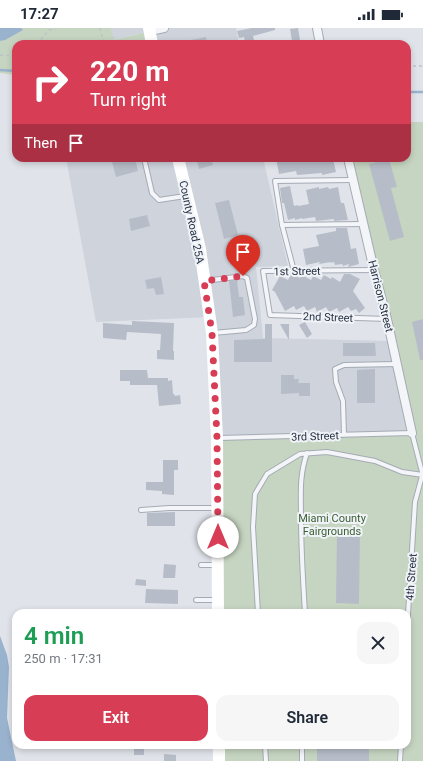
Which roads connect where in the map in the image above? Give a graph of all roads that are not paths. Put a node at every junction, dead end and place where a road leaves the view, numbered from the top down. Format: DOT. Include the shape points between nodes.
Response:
graph roads {
  1 [pos="164,28"];
  2 [pos="317,28"];
  3 [pos="149,30"];
  4 [pos="151,40"];
  5 [pos="319,40"];
  6 [pos="145,162"];
  7 [pos="179,162"];
  8 [pos="349,162"];
  9 [pos="352,180"];
  10 [pos="187,196"];
  11 [pos="363,224"];
  12 [pos="282,225"];
  13 [pos="374,270"];
  14 [pos="294,271"];
  15 [pos="204,281"];
  16 [pos="270,315"];
  17 [pos="387,319"];
  18 [pos="212,333"];
  19 [pos="397,364"];
  20 [pos="412,433"];
  21 [pos="344,435"];
  22 [pos="217,438"];
  23 [pos="307,453"];
  24 [pos="423,476"];
  25 [pos="217,508"];
  26 [pos="141,510"];
  27 [pos="201,565"];
  28 [pos="218,565"];
  29 [pos="196,600"];
  30 [pos="218,600"];
  31 [pos="218,609"];
  32 [pos="258,609"];
  33 [pos="305,609"];
  34 [pos="407,609"];
  35 [pos="219,749"];
  36 [pos="265,749"];
  37 [pos="302,749"];
  38 [pos="401,749"];
  39 [pos="219,761"];
  40 [pos="266,761"];
  41 [pos="302,761"];
  42 [pos="400,761"];
  1 -- 3 [label="street"];
  2 -- 5 [label="street"];
  3 -- 4 [label="main road"];
  6 -- 10 [label="lane" via="152,193 159,200"];
  7 -- 10 [label="main road, County Road 25A"];
  8 -- 9 [label="street, Harrison Street"];
  9 -- 11 [label="street, Harrison Street"];
  9 -- 12 [label="lane" via="275,181"];
  10 -- 15 [label="main road, County Road 25A" via="200,250"];
  11 -- 12 [label="lane"];
  11 -- 13 [label="street, Harrison Street"];
  12 -- 14 [label="lane"];
  13 -- 14 [label="lane, 1st Street"];
  13 -- 17 [label="street, Harrison Street"];
  14 -- 16 [label="lane, 1st Street" via="263,272"];
  15 -- 18 [label="main road, County Road 25A"];
  15 -- 18 [label="lane" via="243,276 247,278 255,319 254,325 246,330"];
  16 -- 17 [label="lane, 2nd Street"];
  17 -- 19 [label="street, Harrison Street"];
  18 -- 22 [label="main road, County Road 25A"];
  19 -- 20 [label="street, Harrison Street"];
  19 -- 21 [label="lane" via="344,365 335,369 336,382 343,401"];
  20 -- 21 [label="lane, 3rd Street"];
  20 -- 24 [label="lane"];
  21 -- 22 [label="lane, 3rd Street"];
  22 -- 25 [label="main road, County Road 25A"];
  23 -- 24 [label="lane" via="327,452 376,461 402,472"];
  23 -- 32 [label="lane" via="300,454 267,474 256,494 253,527"];
  23 -- 33 [label="lane" via="300,482"];
  24 -- 34 [label="lane, 4th Street" via="415,502"];
  25 -- 26 [label="lane"];
  25 -- 28 [label="main road, County Road 25A"];
  27 -- 28 [label="lane"];
  28 -- 30 [label="main road, County Road 25A"];
  29 -- 30 [label="lane"];
  30 -- 31 [label="main road, County Road 25A"];
  35 -- 39 [label="main road"];
  36 -- 40 [label="lane"];
  37 -- 41 [label="lane"];
  38 -- 42 [label="lane"];
}
